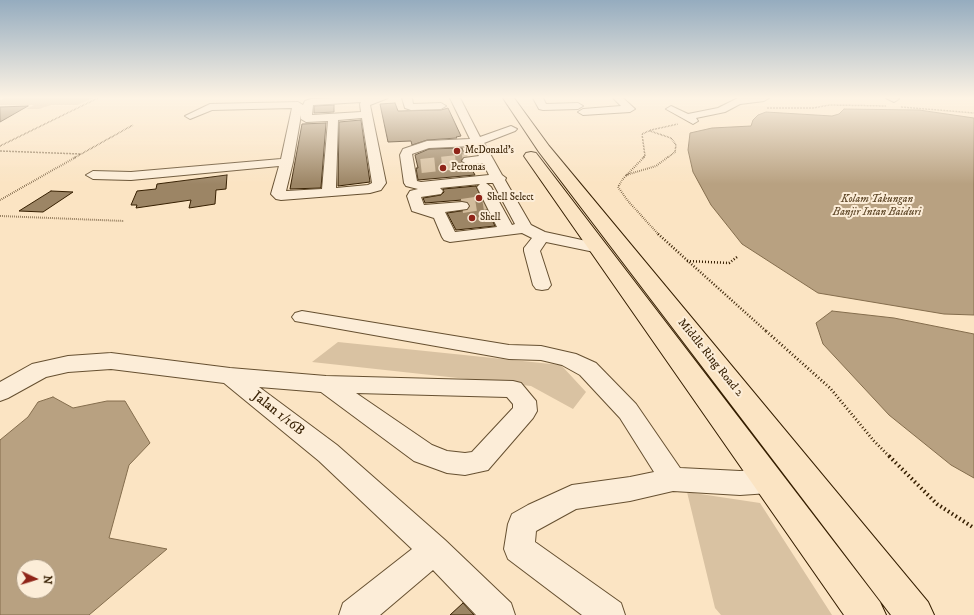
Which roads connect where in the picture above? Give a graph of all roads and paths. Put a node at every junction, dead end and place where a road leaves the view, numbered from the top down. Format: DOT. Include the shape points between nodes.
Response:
graph roads {
  1 [pos="39,127"];
  2 [pos="130,127"];
  3 [pos="294,127"];
  4 [pos="332,127"];
  5 [pos="369,127"];
  6 [pos="469,127"];
  7 [pos="501,127"];
  8 [pos="511,127"];
  9 [pos="528,127"];
  10 [pos="660,127"];
  11 [pos="649,131"];
  12 [pos="477,142"];
  13 [pos="0,146"];
  14 [pos="0,151"];
  15 [pos="82,154"];
  16 [pos="488,159"];
  17 [pos="468,161"];
  18 [pos="287,162"];
  19 [pos="421,166"];
  20 [pos="408,167"];
  21 [pos="93,175"];
  22 [pos="626,175"];
  23 [pos="500,182"];
  24 [pos="484,186"];
  25 [pos="329,192"];
  26 [pos="0,200"];
  27 [pos="462,206"];
  28 [pos="422,210"];
  29 [pos="0,216"];
  30 [pos="124,221"];
  31 [pos="525,228"];
  32 [pos="507,230"];
  33 [pos="542,236"];
  34 [pos="599,248"];
  35 [pos="737,257"];
  36 [pos="687,261"];
  37 [pos="542,285"];
  38 [pos="302,318"];
  39 [pos="230,376"];
  40 [pos="326,384"];
  41 [pos="0,392"];
  42 [pos="673,479"];
  43 [pos="769,481"];
  44 [pos="974,528"];
  45 [pos="434,550"];
  46 [pos="355,615"];
  47 [pos="499,615"];
  48 [pos="609,615"];
  49 [pos="867,615"];
  50 [pos="916,615"];
  1 -- 13 [label="path"];
  2 -- 15 [label="path"];
  3 -- 18 [label="street"];
  4 -- 25 [label="street"];
  5 -- 25 [label="street" via="379,183 370,189"];
  6 -- 12 [label="street"];
  7 -- 12 [label="street"];
  8 -- 34 [label="highway, Middle Ring Road 2"];
  9 -- 50 [label="highway, Middle Ring Road 2"];
  10 -- 11 [label="path"];
  11 -- 22 [label="path" via="642,134 645,156"];
  11 -- 22 [label="path" via="671,138 676,145 675,152 656,166"];
  12 -- 16 [label="street"];
  12 -- 20 [label="street" via="427,145 414,149 406,155"];
  14 -- 15 [label="path"];
  15 -- 26 [label="path"];
  16 -- 17 [label="street"];
  16 -- 23 [label="street"];
  18 -- 21 [label="street" via="131,176"];
  18 -- 25 [label="street" via="278,194 281,196"];
  19 -- 20 [label="street"];
  20 -- 23 [label="street" via="411,183 414,185"];
  22 -- 36 [label="path" via="618,187 655,230"];
  23 -- 24 [label="street"];
  23 -- 31 [label="street"];
  24 -- 28 [label="street" via="418,193 414,196 417,208"];
  24 -- 32 [label="street" via="490,202"];
  27 -- 28 [label="street"];
  28 -- 32 [label="street" via="440,215 450,237"];
  29 -- 30 [label="path"];
  31 -- 32 [label="street"];
  31 -- 33 [label="street"];
  33 -- 34 [label="street"];
  33 -- 37 [label="street" via="532,248"];
  34 -- 43 [label="highway, Middle Ring Road 2"];
  35 -- 36 [label="path" via="729,263"];
  36 -- 44 [label="path" via="830,388 874,441 937,504"];
  38 -- 42 [label="street" via="509,352 541,353 568,359 588,369 628,411"];
  39 -- 40 [label="street"];
  39 -- 41 [label="street" via="111,361 68,364 40,370"];
  39 -- 45 [label="street, Jalan 1/16B" via="328,453"];
  40 -- 40 [label="street" via="513,388 524,401 525,411 479,462 447,462 423,453"];
  42 -- 43 [label="street" via="740,483"];
  42 -- 48 [label="street" via="630,489 572,497 522,524 519,548"];
  43 -- 49 [label="highway, Middle Ring Road 2"];
  45 -- 46 [label="street"];
  45 -- 47 [label="street, Jalan 1/16B"];
}
